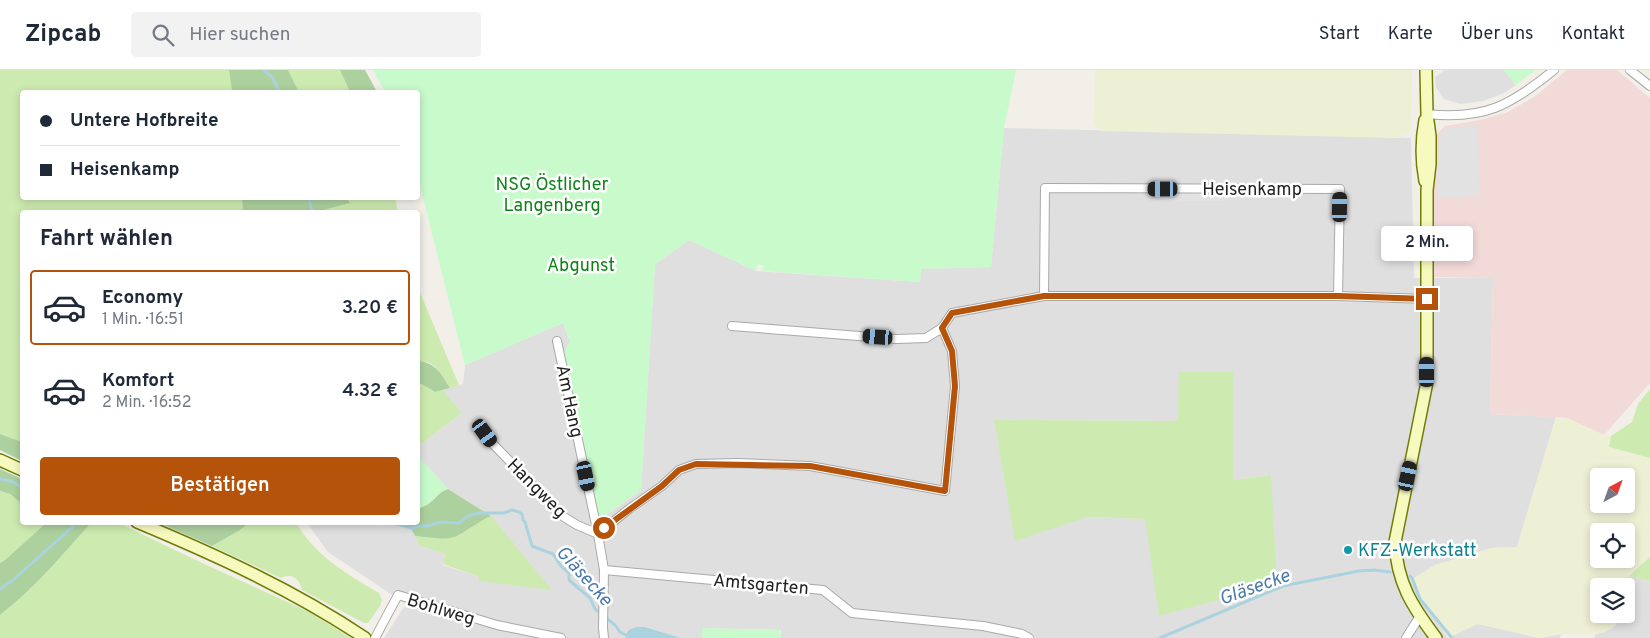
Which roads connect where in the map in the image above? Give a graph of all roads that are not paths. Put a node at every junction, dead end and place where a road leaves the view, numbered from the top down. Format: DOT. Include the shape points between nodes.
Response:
graph roads {
  1 [pos="1426,70"];
  2 [pos="1554,70"];
  3 [pos="1630,70"];
  4 [pos="1648,81"];
  5 [pos="1427,114"];
  6 [pos="1044,296"];
  7 [pos="1338,296"];
  8 [pos="1427,299"];
  9 [pos="732,326"];
  10 [pos="942,328"];
  11 [pos="557,341"];
  12 [pos="485,433"];
  13 [pos="0,460"];
  14 [pos="20,469"];
  15 [pos="144,525"];
  16 [pos="598,534"];
  17 [pos="604,570"];
  18 [pos="1420,616"];
  19 [pos="364,638"];
  20 [pos="374,638"];
  21 [pos="561,638"];
  22 [pos="604,638"];
  23 [pos="1029,638"];
  24 [pos="1406,638"];
  25 [pos="1436,638"];
  1 -- 5 [label="street"];
  2 -- 5 [label="street" via="1517,99 1493,108 1467,116"];
  3 -- 4 [label="street"];
  5 -- 8 [label="street" via="1422,136 1427,190"];
  6 -- 7 [label="street"];
  6 -- 7 [label="street, Heisenkamp" via="1045,188 1340,189"];
  6 -- 10 [label="street" via="952,313"];
  7 -- 8 [label="street"];
  8 -- 18 [label="street" via="1427,382 1395,542 1398,568"];
  9 -- 10 [label="street" via="897,338 926,338"];
  10 -- 16 [label="street" via="952,351 955,386 945,491 810,466 696,464 679,470"];
  11 -- 16 [label="street, Am Hang"];
  12 -- 16 [label="street, Hangweg" via="564,517"];
  13 -- 14 [label="street"];
  15 -- 19 [label="street" via="273,583"];
  16 -- 17 [label="street, Am Hang"];
  17 -- 22 [label="street, Am Hang"];
  17 -- 23 [label="street, Amtsgarten" via="823,590 852,612 983,626"];
  18 -- 24 [label="street"];
  18 -- 25 [label="street"];
  20 -- 21 [label="street, Bohlweg" via="398,595 497,625"];
}
